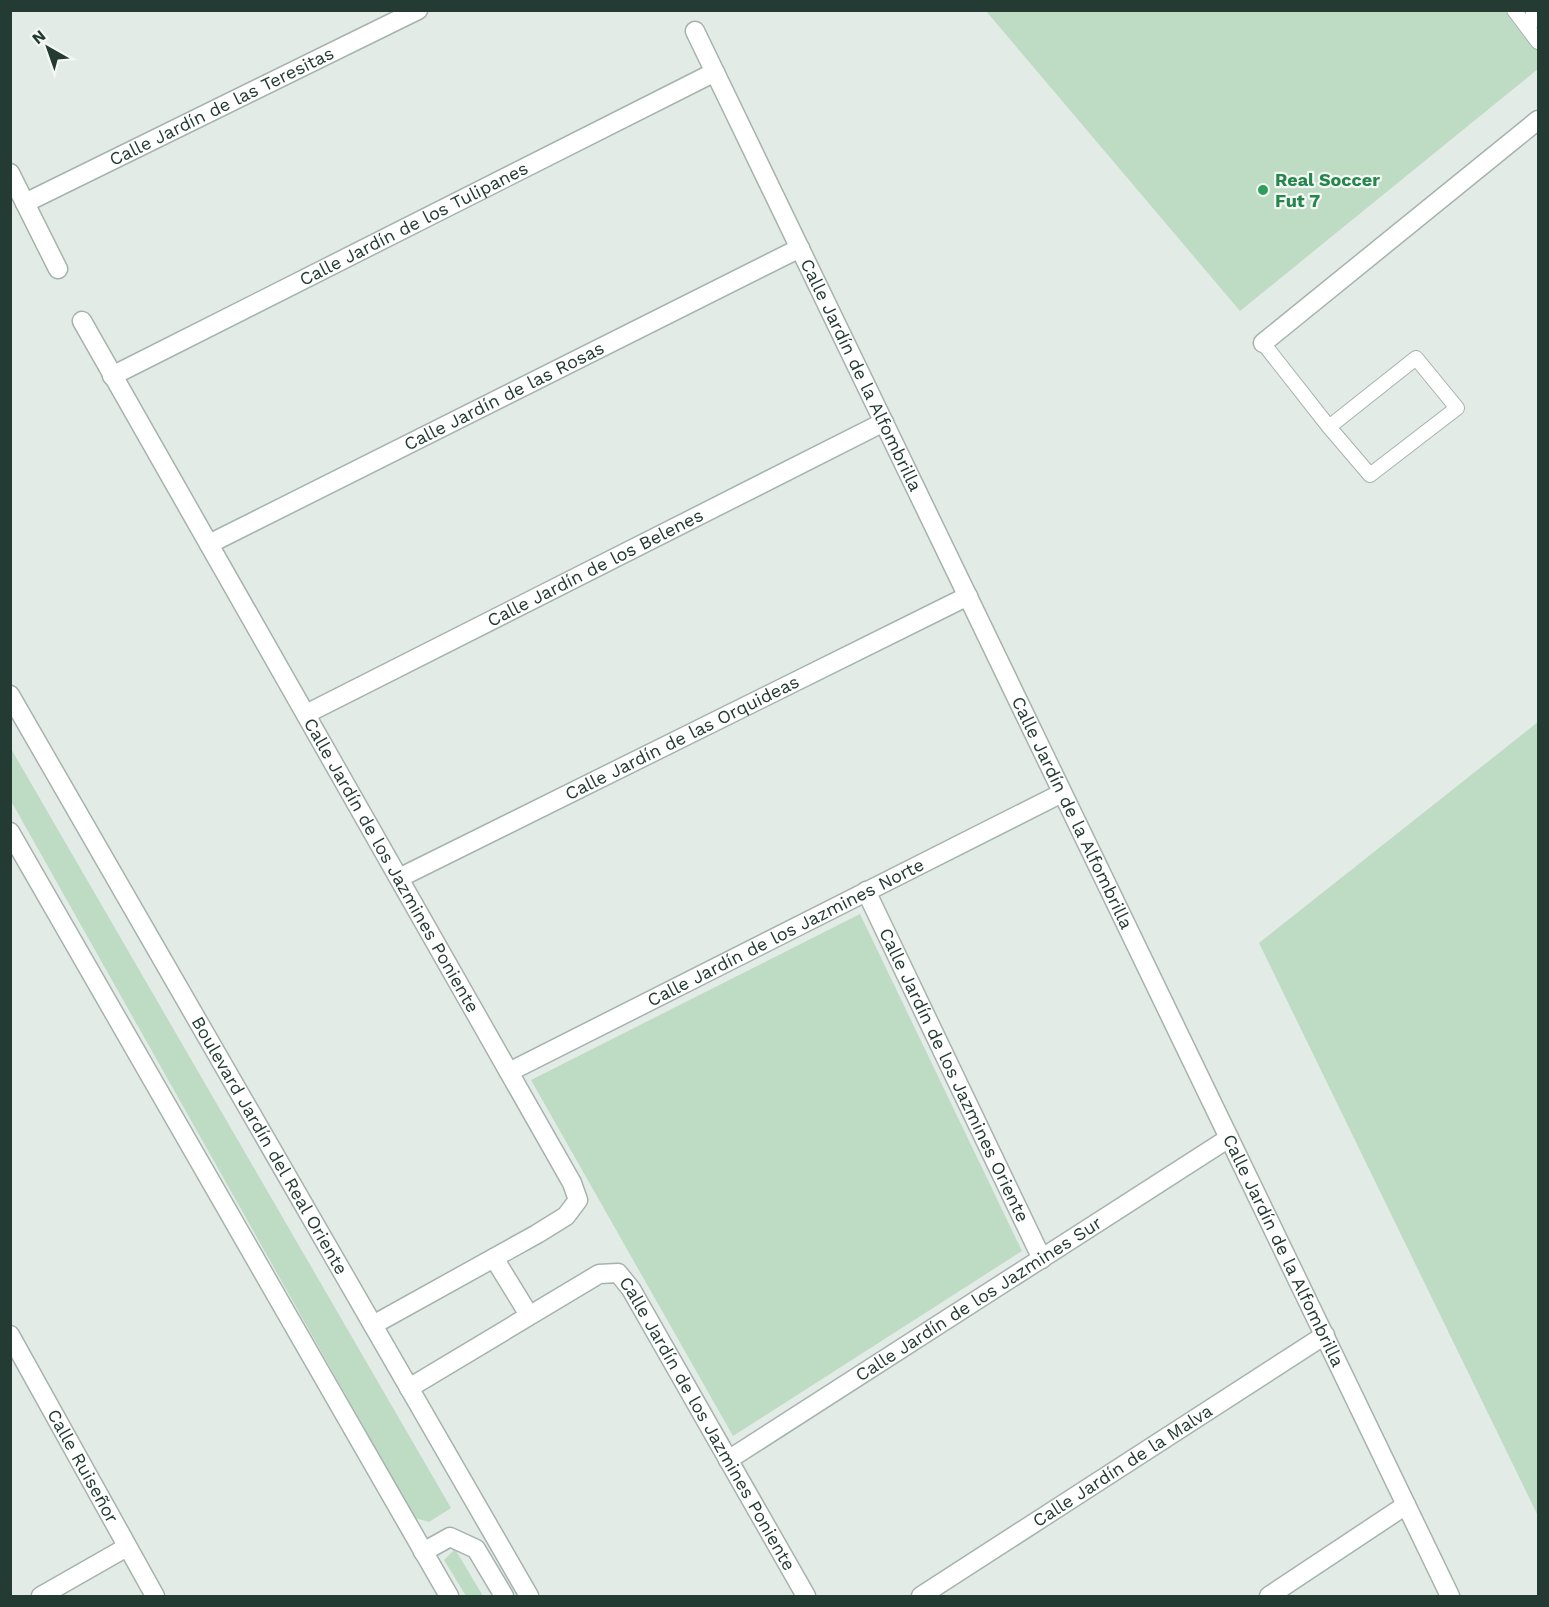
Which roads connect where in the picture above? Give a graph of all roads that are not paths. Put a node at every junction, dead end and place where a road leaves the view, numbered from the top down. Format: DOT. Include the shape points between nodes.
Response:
graph roads {
  1 [pos="417,10"];
  2 [pos="1514,10"];
  3 [pos="1534,10"];
  4 [pos="1529,29"];
  5 [pos="695,31"];
  6 [pos="1539,42"];
  7 [pos="715,72"];
  8 [pos="1539,120"];
  9 [pos="10,173"];
  10 [pos="25,203"];
  11 [pos="800,248"];
  12 [pos="58,269"];
  13 [pos="82,321"];
  14 [pos="1263,343"];
  15 [pos="112,376"];
  16 [pos="884,422"];
  17 [pos="1329,427"];
  18 [pos="209,544"];
  19 [pos="968,596"];
  20 [pos="10,695"];
  21 [pos="306,714"];
  22 [pos="1062,793"];
  23 [pos="10,832"];
  24 [pos="399,878"];
  25 [pos="866,891"];
  26 [pos="509,1072"];
  27 [pos="1229,1138"];
  28 [pos="494,1258"];
  29 [pos="1042,1258"];
  30 [pos="529,1315"];
  31 [pos="373,1325"];
  32 [pos="1324,1335"];
  33 [pos="12,1340"];
  34 [pos="410,1388"];
  35 [pos="728,1460"];
  36 [pos="1406,1505"];
  37 [pos="127,1547"];
  38 [pos="423,1552"];
  39 [pos="41,1596"];
  40 [pos="154,1596"];
  41 [pos="448,1596"];
  42 [pos="504,1596"];
  43 [pos="529,1596"];
  44 [pos="806,1596"];
  45 [pos="921,1596"];
  46 [pos="1269,1596"];
  47 [pos="1450,1596"];
  1 -- 10 [label="street, Calle Jardín de las Teresitas"];
  2 -- 4 [label="lane"];
  3 -- 4 [label="lane"];
  4 -- 6 [label="lane"];
  5 -- 7 [label="street, Calle Jardín de la Alfombrilla"];
  7 -- 11 [label="street, Calle Jardín de la Alfombrilla"];
  7 -- 15 [label="street, Calle Jardín de los Tulipanes"];
  8 -- 14 [label="street"];
  9 -- 10 [label="street"];
  10 -- 12 [label="street"];
  11 -- 16 [label="street, Calle Jardín de la Alfombrilla"];
  11 -- 18 [label="street, Calle Jardín de las Rosas"];
  13 -- 15 [label="street, Calle Jardín de los Jazmines Poniente"];
  14 -- 17 [label="lane"];
  15 -- 18 [label="street, Calle Jardín de los Jazmines Poniente"];
  16 -- 19 [label="street, Calle Jardín de la Alfombrilla"];
  16 -- 21 [label="street, Calle Jardín de los Belenes"];
  17 -- 17 [label="lane" via="1370,476 1457,408 1416,358"];
  18 -- 21 [label="street, Calle Jardín de los Jazmines Poniente"];
  19 -- 22 [label="street, Calle Jardín de la Alfombrilla"];
  19 -- 24 [label="street, Calle Jardín de las Orquideas"];
  20 -- 31 [label="street, Boulevard Jardín del Real Oriente"];
  21 -- 24 [label="street, Calle Jardín de los Jazmines Poniente"];
  22 -- 25 [label="street, Calle Jardín de los Jazmines Norte"];
  22 -- 27 [label="street, Calle Jardín de la Alfombrilla"];
  23 -- 38 [label="street"];
  24 -- 26 [label="street, Calle Jardín de los Jazmines Poniente"];
  25 -- 26 [label="street, Calle Jardín de los Jazmines Norte"];
  25 -- 29 [label="street, Calle Jardín de los Jazmines Oriente"];
  26 -- 28 [label="street, Calle Jardín de los Jazmines Poniente" via="578,1200 566,1216"];
  27 -- 29 [label="street, Calle Jardín de los Jazmines Sur"];
  27 -- 32 [label="street, Calle Jardín de la Alfombrilla"];
  28 -- 30 [label="street"];
  28 -- 31 [label="street, Calle Jardín de los Jazmines Poniente"];
  29 -- 35 [label="street, Calle Jardín de los Jazmines Sur"];
  30 -- 34 [label="street, Calle Jardín de los Jazmines Poniente"];
  30 -- 35 [label="street, Calle Jardín de los Jazmines Poniente" via="599,1274 618,1273 631,1288"];
  31 -- 34 [label="street, Boulevard Jardín del Real Oriente"];
  32 -- 36 [label="street, Calle Jardín de la Alfombrilla"];
  32 -- 45 [label="street, Calle Jardín de la Malva"];
  33 -- 37 [label="street, Calle Ruiseñor"];
  34 -- 43 [label="street, Boulevard Jardín del Real Oriente"];
  35 -- 44 [label="street, Calle Jardín de los Jazmines Poniente"];
  36 -- 46 [label="street"];
  36 -- 47 [label="street, Calle Jardín de la Alfombrilla"];
  37 -- 39 [label="street"];
  37 -- 40 [label="street, Calle Ruiseñor"];
  38 -- 41 [label="street"];
  38 -- 42 [label="street" via="450,1537 476,1549"];
}
